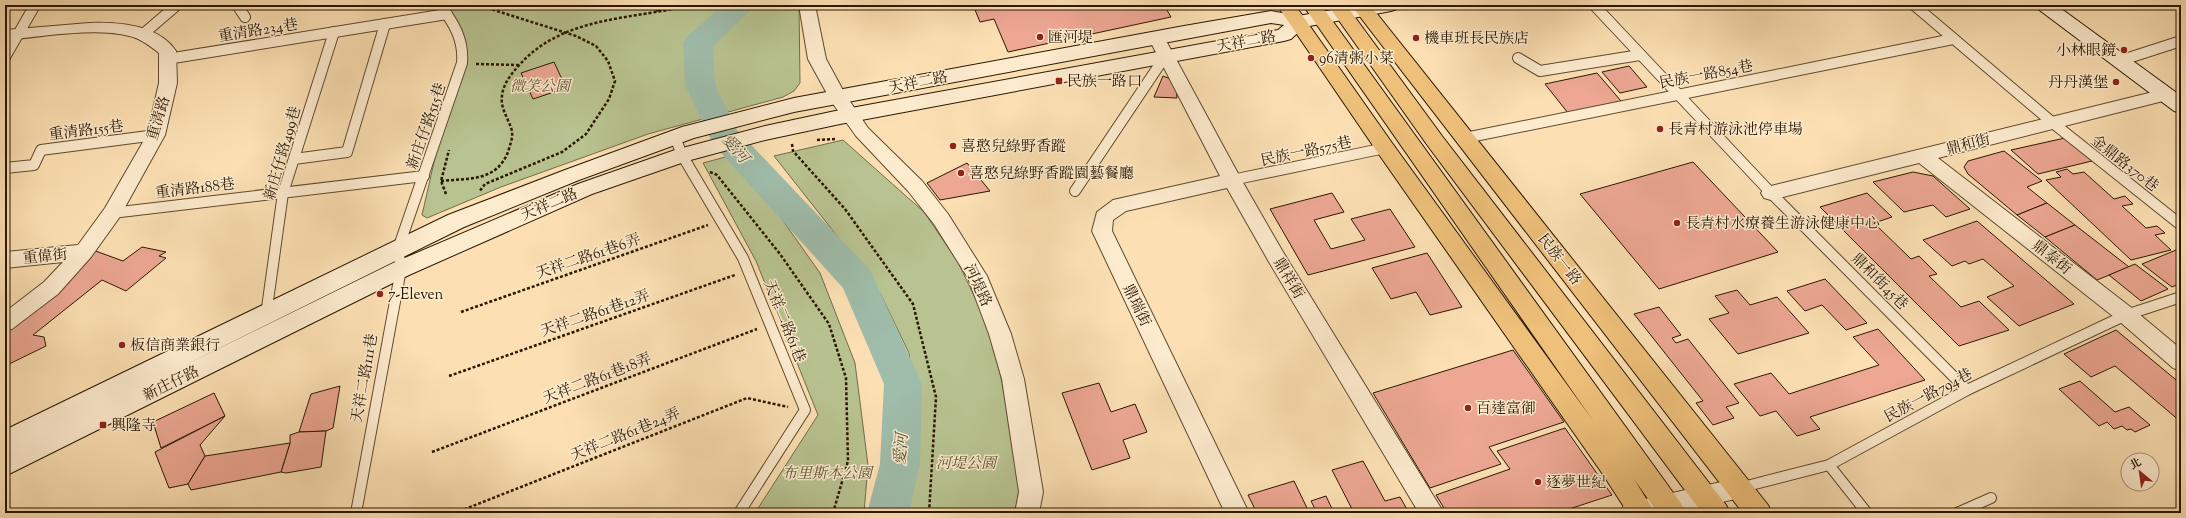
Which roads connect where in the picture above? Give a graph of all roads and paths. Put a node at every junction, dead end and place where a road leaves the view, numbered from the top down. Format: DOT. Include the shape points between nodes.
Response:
graph roads {
  1 [pos="35,5"];
  2 [pos="177,5"];
  3 [pos="237,5"];
  4 [pos="440,5"];
  5 [pos="478,5"];
  6 [pos="667,5"];
  7 [pos="691,5"];
  8 [pos="807,5"];
  9 [pos="1391,5"];
  10 [pos="1594,5"];
  11 [pos="1914,5"];
  12 [pos="2044,5"];
  13 [pos="1340,9"];
  14 [pos="654,12"];
  15 [pos="447,14"];
  16 [pos="1292,14"];
  17 [pos="246,17"];
  18 [pos="386,24"];
  19 [pos="334,32"];
  20 [pos="564,32"];
  21 [pos="12,34"];
  22 [pos="142,35"];
  23 [pos="1156,37"];
  24 [pos="1953,39"];
  25 [pos="2181,41"];
  26 [pos="1166,55"];
  27 [pos="1640,55"];
  28 [pos="5,57"];
  29 [pos="1518,58"];
  30 [pos="167,59"];
  31 [pos="2119,61"];
  32 [pos="476,64"];
  33 [pos="520,65"];
  34 [pos="1677,94"];
  35 [pos="837,97"];
  36 [pos="2176,102"];
  37 [pos="848,115"];
  38 [pos="2053,123"];
  39 [pos="156,135"];
  40 [pos="1465,138"];
  41 [pos="792,144"];
  42 [pos="687,145"];
  43 [pos="1385,148"];
  44 [pos="1922,155"];
  45 [pos="294,159"];
  46 [pos="5,168"];
  47 [pos="424,176"];
  48 [pos="1232,180"];
  49 [pos="442,181"];
  50 [pos="1074,191"];
  51 [pos="282,193"];
  52 [pos="478,193"];
  53 [pos="1771,193"];
  54 [pos="112,213"];
  55 [pos="721,220"];
  56 [pos="2181,225"];
  57 [pos="84,252"];
  58 [pos="400,259"];
  59 [pos="5,260"];
  60 [pos="748,270"];
  61 [pos="2181,297"];
  62 [pos="461,312"];
  63 [pos="2126,315"];
  64 [pos="270,322"];
  65 [pos="5,323"];
  66 [pos="770,324"];
  67 [pos="2181,362"];
  68 [pos="449,376"];
  69 [pos="1967,390"];
  70 [pos="805,410"];
  71 [pos="5,442"];
  72 [pos="432,452"];
  73 [pos="5,465"];
  74 [pos="1829,466"];
  75 [pos="1739,488"];
  76 [pos="1991,498"];
  77 [pos="1711,505"];
  78 [pos="1670,509"];
  79 [pos="1638,512"];
  80 [pos="356,513"];
  81 [pos="455,513"];
  82 [pos="739,513"];
  83 [pos="833,513"];
  84 [pos="929,513"];
  85 [pos="1027,513"];
  86 [pos="1237,513"];
  87 [pos="1432,513"];
  88 [pos="1759,513"];
  89 [pos="1867,513"];
  90 [pos="1957,513"];
  1 -- 21 [label="lane"];
  2 -- 22 [label="lane"];
  3 -- 17 [label="lane"];
  4 -- 15 [label="lane, 新庄仔路515巷"];
  5 -- 20 [label="path"];
  6 -- 14 [label="path"];
  7 -- 14 [label="path"];
  8 -- 35 [label="street, 河堤路" via="817,59"];
  9 -- 13 [label="street"];
  10 -- 27 [label="lane, 鼎和街45巷"];
  11 -- 24 [label="lane, 金鼎路370巷"];
  12 -- 31 [label="street"];
  13 -- 16 [label="street"];
  13 -- 40 [label="main road, 民族一路"];
  13 -- 77 [label="main road, 民族一路" via="1435,141"];
  13 -- 78 [label="main road"];
  14 -- 20 [label="path" via="638,17 589,24"];
  15 -- 18 [label="lane, 重清路234巷"];
  15 -- 47 [label="lane, 新庄仔路515巷" via="459,34 464,50 462,63"];
  16 -- 23 [label="street, 天祥二路"];
  16 -- 26 [label="street, 天祥二路" via="1284,35"];
  16 -- 43 [label="main road"];
  18 -- 19 [label="lane, 重清路234巷"];
  18 -- 45 [label="lane" via="347,152"];
  19 -- 30 [label="lane, 重清路234巷"];
  19 -- 45 [label="lane, 新庄仔路499巷"];
  20 -- 33 [label="path" via="545,43"];
  20 -- 52 [label="path" via="596,46 608,61 615,81 609,99 586,134 562,152 485,184"];
  21 -- 22 [label="street" via="101,28 132,30"];
  21 -- 28 [label="lane"];
  22 -- 30 [label="street" via="167,52"];
  23 -- 26 [label="street, 鼎祥街"];
  23 -- 35 [label="street, 天祥二路"];
  24 -- 34 [label="lane, 民族一路854巷"];
  24 -- 38 [label="lane, 金鼎路370巷"];
  25 -- 31 [label="lane"];
  26 -- 37 [label="street, 天祥二路"];
  26 -- 48 [label="street, 鼎祥街"];
  26 -- 50 [label="lane"];
  27 -- 29 [label="lane" via="1540,71"];
  27 -- 34 [label="lane, 鼎和街45巷"];
  30 -- 39 [label="street, 重清路" via="168,83"];
  31 -- 36 [label="street"];
  32 -- 33 [label="path"];
  33 -- 49 [label="path" via="502,91 502,106 512,134 501,166 491,173"];
  34 -- 40 [label="lane, 民族一路854巷"];
  34 -- 53 [label="lane, 鼎和街45巷"];
  35 -- 37 [label="street, 河堤路"];
  35 -- 42 [label="street, 天祥二路" via="755,114"];
  36 -- 38 [label="street, 鼎和街"];
  37 -- 42 [label="street, 天祥二路"];
  37 -- 85 [label="street, 河堤路" via="915,186 941,219 977,276 1000,334 1013,379 1031,492"];
  38 -- 44 [label="street, 鼎和街"];
  38 -- 56 [label="lane, 金鼎路370巷"];
  39 -- 46 [label="lane, 重清路155巷" via="41,150 34,165"];
  39 -- 54 [label="street, 重清路"];
  40 -- 75 [label="main road, 民族一路"];
  41 -- 84 [label="path" via="793,151 845,209 913,304 936,397"];
  42 -- 55 [label="lane, 天祥二路61巷"];
  42 -- 58 [label="street, 天祥二路" via="585,189"];
  42 -- 83 [label="path" via="700,168 717,175 780,254 828,324 846,378 848,461"];
  43 -- 48 [label="lane, 民族一路575巷"];
  43 -- 79 [label="main road" via="1611,465"];
  44 -- 53 [label="street, 鼎和街"];
  44 -- 63 [label="street, 鼎泰街"];
  45 -- 51 [label="lane, 新庄仔路499巷"];
  47 -- 51 [label="lane, 重清路188巷"];
  47 -- 58 [label="lane, 新庄仔路515巷"];
  48 -- 86 [label="street, 鼎瑞街" via="1120,205 1104,217 1102,231"];
  48 -- 87 [label="street, 鼎祥街"];
  51 -- 54 [label="lane, 重清路188巷"];
  51 -- 64 [label="lane, 新庄仔路499巷"];
  53 -- 69 [label="lane, 鼎和街45巷"];
  54 -- 57 [label="street, 重清路"];
  55 -- 60 [label="lane, 天祥二路61巷" via="744,258"];
  55 -- 62 [label="path, 天祥二路61巷6弄"];
  57 -- 59 [label="street, 重偉街"];
  57 -- 65 [label="street, 重清路" via="51,288"];
  58 -- 64 [label="street, 新庄仔路"];
  58 -- 80 [label="lane, 天祥二路111巷"];
  60 -- 66 [label="lane, 天祥二路61巷"];
  60 -- 68 [label="path, 天祥二路61巷12弄"];
  61 -- 63 [label="lane, 民族一路794巷"];
  63 -- 67 [label="street, 鼎泰街"];
  63 -- 69 [label="lane, 民族一路794巷"];
  64 -- 71 [label="street, 新庄仔路"];
  64 -- 73 [label="street, 新庄仔路"];
  66 -- 70 [label="lane, 天祥二路61巷"];
  66 -- 72 [label="path, 天祥二路61巷18弄"];
  69 -- 74 [label="lane, 民族一路794巷"];
  70 -- 81 [label="path, 天祥二路61巷24弄" via="747,398"];
  70 -- 82 [label="lane"];
  74 -- 75 [label="lane, 民族一路794巷"];
  74 -- 89 [label="lane"];
  75 -- 77 [label="street"];
  75 -- 88 [label="main road, 民族一路"];
  76 -- 90 [label="lane"];
  77 -- 78 [label="street"];
  78 -- 79 [label="street"];
}
